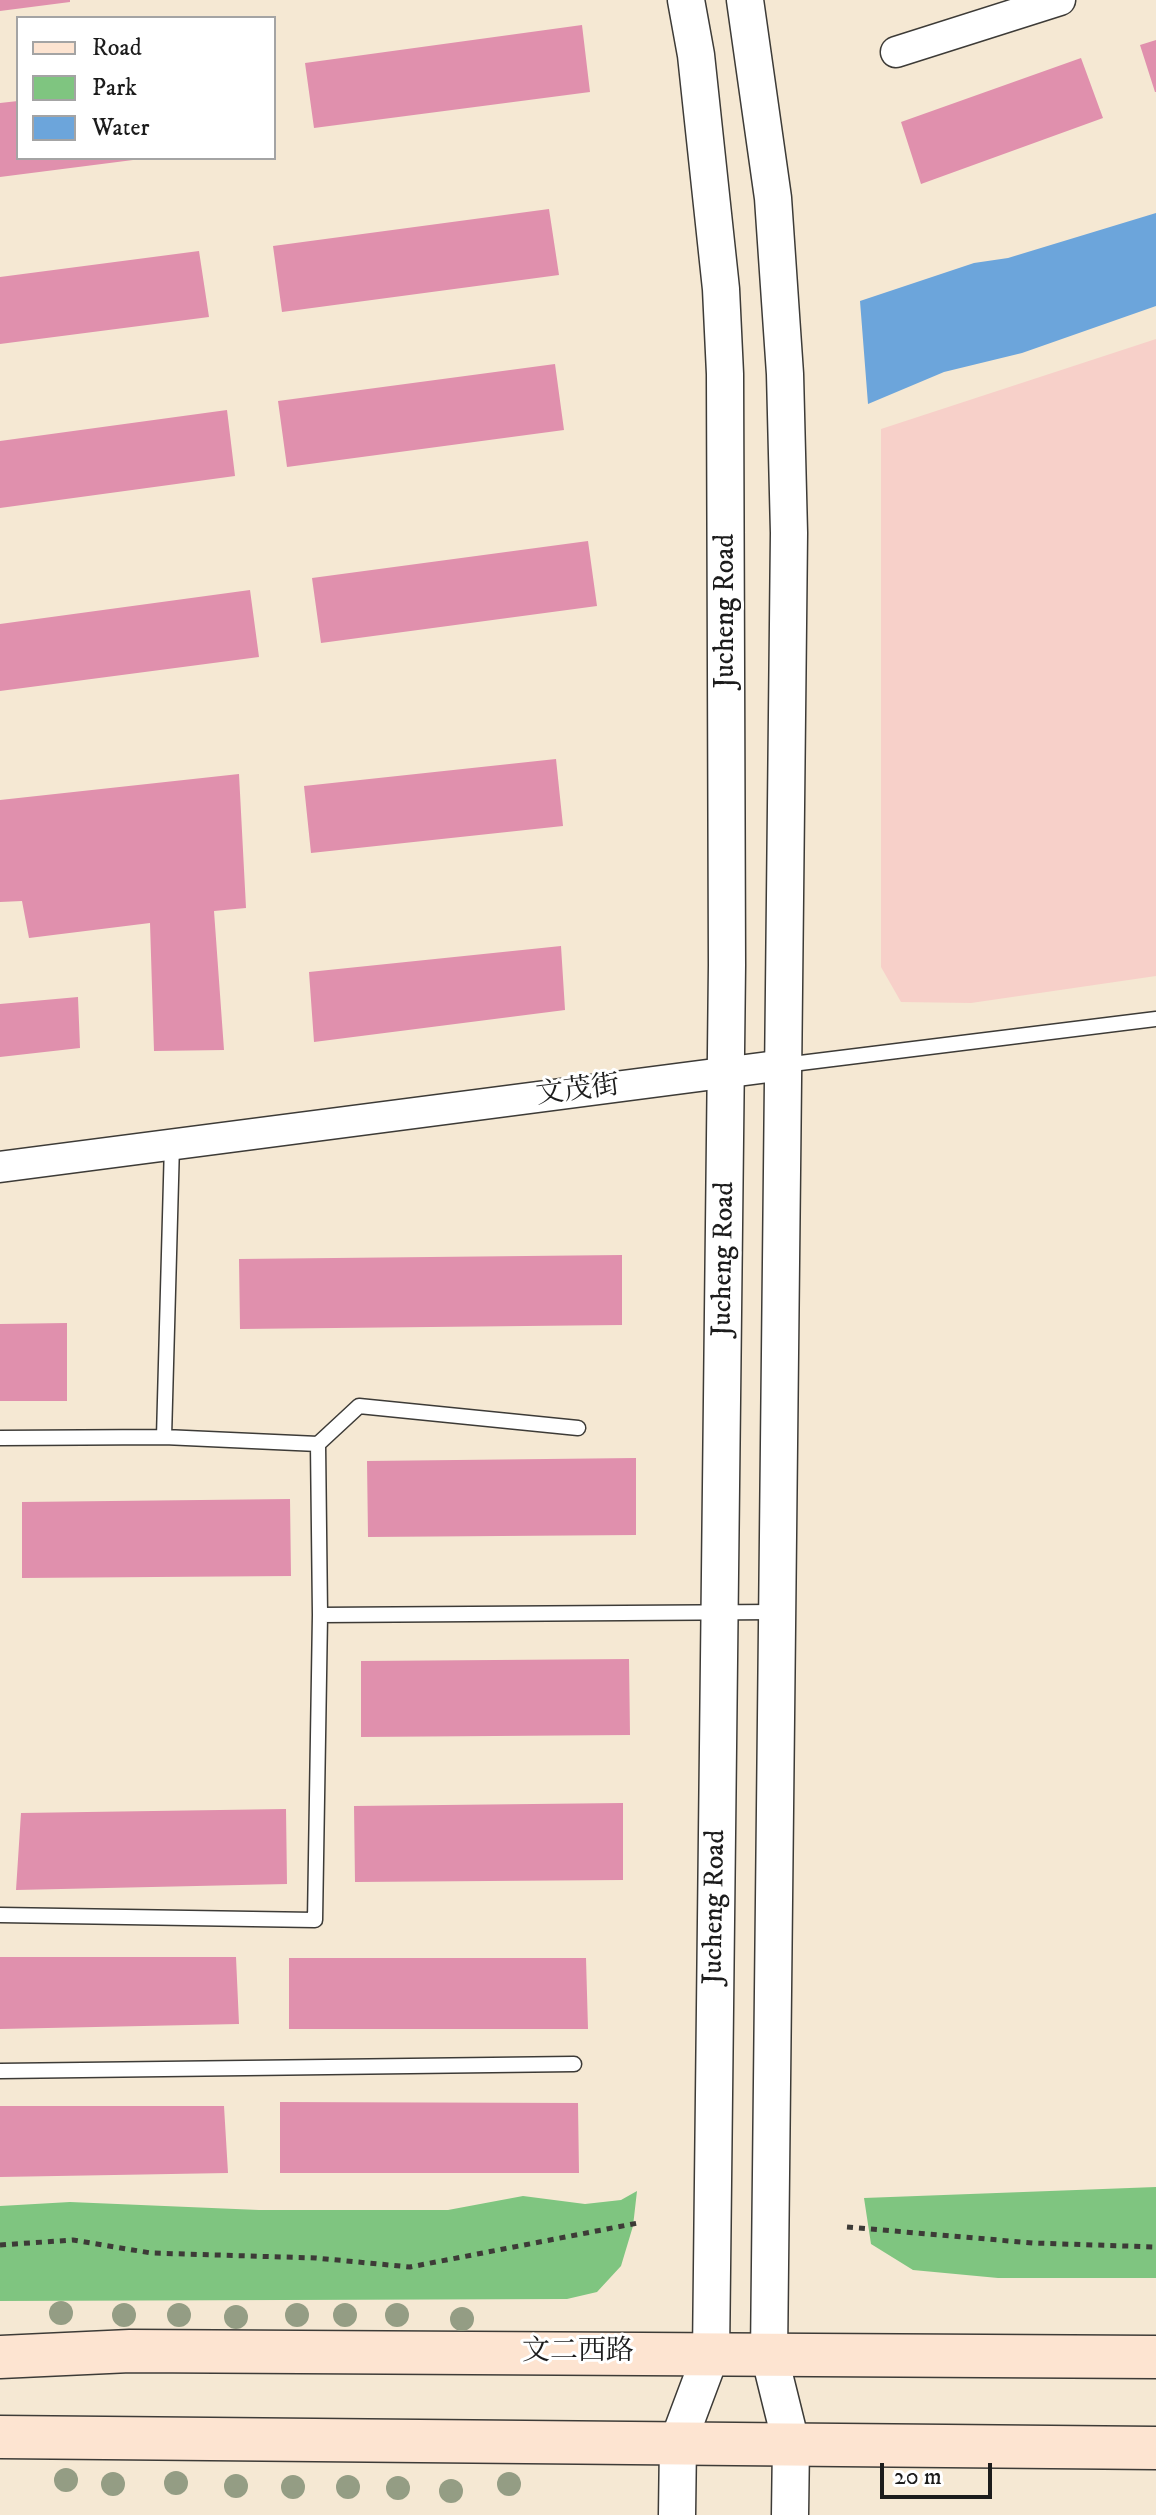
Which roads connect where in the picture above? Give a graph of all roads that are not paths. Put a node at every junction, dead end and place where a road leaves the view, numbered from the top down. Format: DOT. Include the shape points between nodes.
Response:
graph roads {
  1 [pos="686,0"];
  2 [pos="745,0"];
  3 [pos="1060,0"];
  4 [pos="896,52"];
  5 [pos="1156,1019"];
  6 [pos="784,1065"];
  7 [pos="726,1073"];
  8 [pos="172,1144"];
  9 [pos="0,1167"];
  10 [pos="578,1428"];
  11 [pos="164,1437"];
  12 [pos="0,1438"];
  13 [pos="318,1444"];
  14 [pos="720,1612"];
  15 [pos="778,1612"];
  16 [pos="320,1615"];
  17 [pos="0,1915"];
  18 [pos="574,2064"];
  19 [pos="0,2071"];
  20 [pos="711,2354"];
  21 [pos="769,2354"];
  22 [pos="0,2357"];
  23 [pos="1156,2357"];
  24 [pos="0,2437"];
  25 [pos="678,2442"];
  26 [pos="791,2443"];
  27 [pos="1156,2448"];
  28 [pos="677,2515"];
  29 [pos="790,2515"];
  1 -- 7 [label="street, Jucheng Road" via="720,273 725,374"];
  2 -- 6 [label="street, Jucheng Road" via="773,198 785,374 789,533"];
  3 -- 4 [label="street"];
  5 -- 6 [label="lane, 文茂街"];
  6 -- 7 [label="street, 文茂街"];
  6 -- 15 [label="street, Jucheng Road"];
  7 -- 8 [label="street, 文茂街"];
  7 -- 14 [label="street, Jucheng Road"];
  8 -- 9 [label="street, 文茂街"];
  8 -- 11 [label="lane"];
  10 -- 13 [label="lane" via="359,1406"];
  11 -- 12 [label="lane"];
  11 -- 13 [label="lane"];
  13 -- 16 [label="lane"];
  14 -- 15 [label="lane"];
  14 -- 16 [label="lane"];
  14 -- 20 [label="street, Jucheng Road"];
  15 -- 21 [label="street, Jucheng Road"];
  16 -- 17 [label="lane" via="315,1920"];
  18 -- 19 [label="lane"];
  20 -- 21 [label="main road, 文二西路"];
  20 -- 22 [label="main road, 文二西路" via="130,2351"];
  20 -- 25 [label="street, Jucheng Road"];
  21 -- 23 [label="main road, 文二西路"];
  21 -- 26 [label="street, Jucheng Road"];
  24 -- 25 [label="main road"];
  25 -- 26 [label="main road"];
  25 -- 28 [label="street, Jucheng Road"];
  26 -- 27 [label="main road"];
  26 -- 29 [label="street, Jucheng Road"];
}
